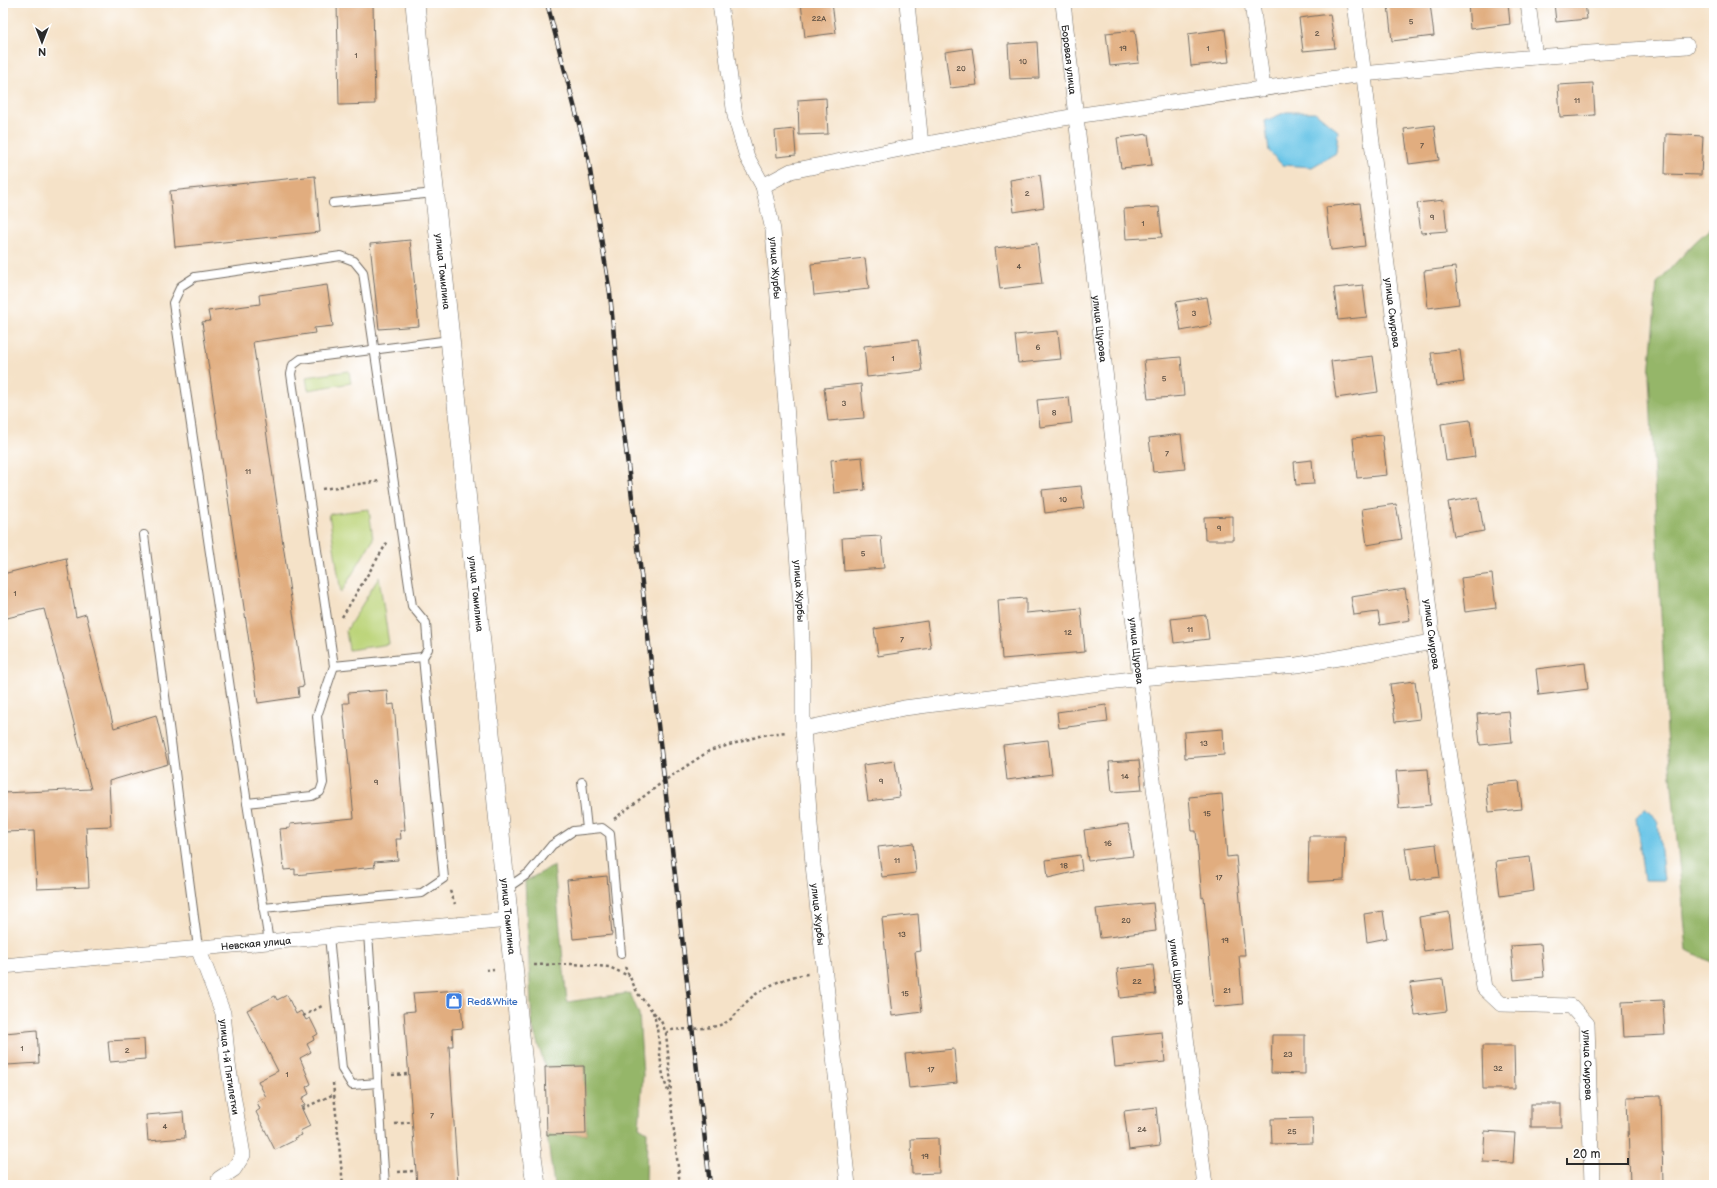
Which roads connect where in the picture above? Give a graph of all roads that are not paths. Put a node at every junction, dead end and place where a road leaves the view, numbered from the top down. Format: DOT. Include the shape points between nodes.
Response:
graph roads {
  1 [pos="415,3"];
  2 [pos="720,3"];
  3 [pos="907,3"];
  4 [pos="1063,3"];
  5 [pos="1252,3"];
  6 [pos="1355,3"];
  7 [pos="1528,3"];
  8 [pos="1687,46"];
  9 [pos="1535,58"];
  10 [pos="1363,74"];
  11 [pos="1263,89"];
  12 [pos="1075,116"];
  13 [pos="921,145"];
  14 [pos="763,186"];
  15 [pos="434,193"];
  16 [pos="333,203"];
  17 [pos="451,340"];
  18 [pos="374,349"];
  19 [pos="144,535"];
  20 [pos="1433,642"];
  21 [pos="424,657"];
  22 [pos="334,666"];
  23 [pos="1140,678"];
  24 [pos="802,730"];
  25 [pos="582,782"];
  26 [pos="247,802"];
  27 [pos="587,829"];
  28 [pos="507,888"];
  29 [pos="263,908"];
  30 [pos="509,920"];
  31 [pos="368,933"];
  32 [pos="329,936"];
  33 [pos="269,942"];
  34 [pos="198,948"];
  35 [pos="621,954"];
  36 [pos="3,966"];
  37 [pos="378,1083"];
  38 [pos="219,1179"];
  39 [pos="385,1185"];
  40 [pos="536,1185"];
  41 [pos="848,1185"];
  42 [pos="1205,1185"];
  43 [pos="1592,1185"];
  1 -- 15 [label="street, улица Томилина"];
  2 -- 14 [label="street, улица Журбы" via="735,116 746,156"];
  3 -- 13 [label="street"];
  4 -- 12 [label="street, Боровая улица"];
  5 -- 11 [label="street"];
  6 -- 10 [label="street, улица Смурова"];
  7 -- 9 [label="street"];
  8 -- 9 [label="street"];
  9 -- 10 [label="street"];
  10 -- 11 [label="street"];
  10 -- 20 [label="street, улица Смурова"];
  11 -- 12 [label="street"];
  12 -- 13 [label="street"];
  12 -- 23 [label="street, улица Щурова"];
  13 -- 14 [label="street" via="791,171"];
  14 -- 24 [label="street, улица Журбы" via="773,230 800,591"];
  15 -- 16 [label="lane"];
  15 -- 17 [label="street, улица Томилина"];
  17 -- 18 [label="lane"];
  17 -- 28 [label="street, улица Томилина"];
  18 -- 21 [label="lane" via="412,606 426,623 428,649"];
  18 -- 22 [label="lane" via="302,360 294,365 291,374"];
  18 -- 26 [label="lane" via="363,272 354,261 341,256 195,277 181,286 173,303"];
  19 -- 34 [label="lane"];
  20 -- 23 [label="street" via="1297,665"];
  20 -- 43 [label="street, улица Смурова" via="1484,988 1501,1004 1571,1006 1587,1024"];
  21 -- 22 [label="lane"];
  21 -- 29 [label="lane" via="444,878 422,893"];
  22 -- 26 [label="lane" via="317,716 323,783 320,792 312,796"];
  23 -- 24 [label="street" via="904,708"];
  23 -- 42 [label="street, улица Щурова"];
  24 -- 41 [label="street, улица Журбы" via="813,865"];
  25 -- 27 [label="lane"];
  26 -- 29 [label="lane"];
  27 -- 28 [label="lane" via="573,831 552,846 529,872"];
  27 -- 35 [label="lane" via="602,828 610,834"];
  28 -- 30 [label="street, улица Томилина"];
  29 -- 33 [label="lane"];
  30 -- 31 [label="street, Невская улица"];
  30 -- 40 [label="street, улица Томилина"];
  31 -- 32 [label="street, Невская улица"];
  31 -- 37 [label="lane"];
  32 -- 33 [label="street, Невская улица"];
  32 -- 37 [label="lane" via="342,1069 352,1085"];
  33 -- 34 [label="street, Невская улица"];
  34 -- 36 [label="street, Невская улица"];
  34 -- 38 [label="street, улица 1-й Пятилетки" via="223,1013 228,1064 243,1155 234,1170"];
  37 -- 39 [label="lane"];
}
